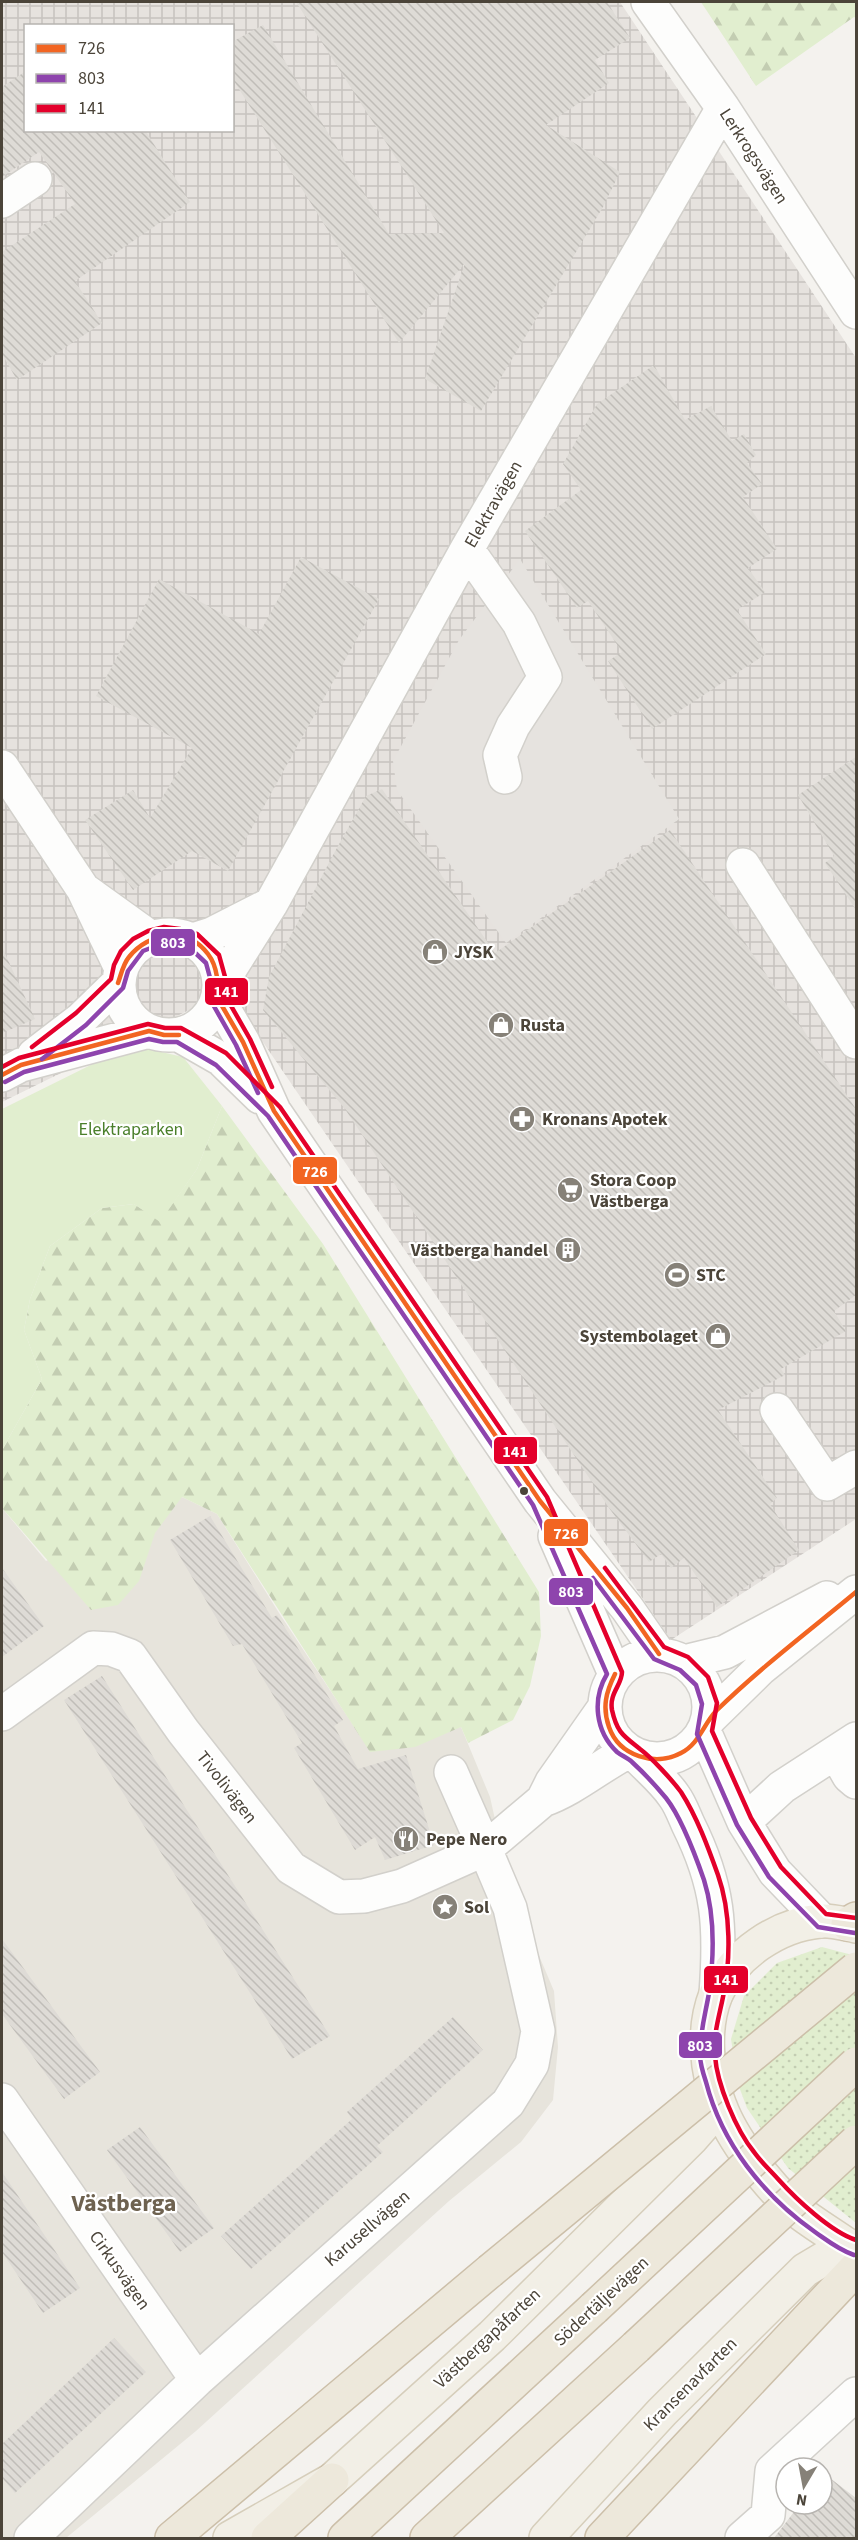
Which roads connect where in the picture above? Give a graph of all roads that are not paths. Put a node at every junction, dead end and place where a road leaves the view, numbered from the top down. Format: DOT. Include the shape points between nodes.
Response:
graph roads {
  1 [pos="648,2"];
  2 [pos="723,108"];
  3 [pos="35,179"];
  4 [pos="2,201"];
  5 [pos="856,312"];
  6 [pos="467,549"];
  7 [pos="2,767"];
  8 [pos="505,777"];
  9 [pos="743,866"];
  10 [pos="83,889"];
  11 [pos="271,904"];
  12 [pos="150,938"];
  13 [pos="193,940"];
  14 [pos="120,976"];
  15 [pos="219,992"];
  16 [pos="164,1033"];
  17 [pos="856,1042"];
  18 [pos="11,1070"];
  19 [pos="274,1111"];
  20 [pos="777,1410"];
  21 [pos="856,1467"];
  22 [pos="540,1501"];
  23 [pos="856,1583"];
  24 [pos="856,1592"];
  25 [pos="672,1658"];
  26 [pos="615,1674"];
  27 [pos="604,1708"];
  28 [pos="2,1714"];
  29 [pos="707,1724"];
  30 [pos="846,1746"];
  31 [pos="633,1753"];
  32 [pos="451,1772"];
  33 [pos="856,1782"];
  34 [pos="543,1800"];
  35 [pos="744,1822"];
  36 [pos="485,1849"];
  37 [pos="846,1923"];
  38 [pos="856,1969"];
  39 [pos="716,1994"];
  40 [pos="856,2064"];
  41 [pos="2,2100"];
  42 [pos="720,2106"];
  43 [pos="856,2142"];
  44 [pos="853,2254"];
  45 [pos="197,2380"];
  46 [pos="856,2394"];
  47 [pos="332,2480"];
  48 [pos="31,2538"];
  49 [pos="172,2538"];
  50 [pos="230,2538"];
  51 [pos="268,2538"];
  52 [pos="345,2538"];
  53 [pos="427,2538"];
  54 [pos="546,2538"];
  55 [pos="602,2538"];
  56 [pos="742,2538"];
  1 -- 2 [label="street, Lerkrogsvägen"];
  2 -- 5 [label="street, Lerkrogsvägen"];
  2 -- 6 [label="street, Elektravägen"];
  3 -- 4 [label="street"];
  6 -- 8 [label="street" via="519,623 545,677 513,726 500,755"];
  6 -- 11 [label="street, Elektravägen"];
  7 -- 10 [label="street"];
  9 -- 17 [label="street"];
  10 -- 12 [label="street"];
  10 -- 14 [label="street"];
  11 -- 13 [label="street"];
  11 -- 15 [label="street, Elektravägen"];
  12 -- 13 [label="street" via="165,934"];
  12 -- 14 [label="street" via="128,955"];
  13 -- 15 [label="street" via="213,959"];
  14 -- 16 [label="street" via="120,998 126,1012 136,1024"];
  14 -- 18 [label="street" via="81,1019"];
  15 -- 16 [label="street" via="213,1011 204,1022 194,1029"];
  15 -- 19 [label="street"];
  16 -- 18 [label="street"];
  16 -- 19 [label="street" via="221,1059"];
  19 -- 22 [label="street"];
  20 -- 21 [label="street" via="827,1484"];
  22 -- 25 [label="street"];
  22 -- 26 [label="street"];
  23 -- 25 [label="street" via="725,1652"];
  24 -- 29 [label="street" via="760,1669"];
  25 -- 26 [label="street" via="643,1655 625,1663"];
  25 -- 29 [label="street" via="704,1683 708,1695"];
  26 -- 27 [label="street" via="606,1690"];
  27 -- 31 [label="street" via="611,1733"];
  27 -- 34 [label="street"];
  28 -- 36 [label="street, Tivolivägen" via="93,1648 111,1649 130,1656 183,1731 291,1868 318,1886 339,1897 364,1896 402,1886"];
  29 -- 31 [label="street" via="693,1746 678,1755 657,1760"];
  29 -- 35 [label="street"];
  30 -- 33 [label="street" via="849,1776"];
  30 -- 35 [label="street" via="782,1787"];
  31 -- 34 [label="street" via="595,1770 565,1792"];
  31 -- 39 [label="street" via="674,1796 712,1881 720,1945"];
  32 -- 36 [label="street, Karusellvägen"];
  34 -- 36 [label="street"];
  35 -- 37 [label="street" via="775,1872"];
  36 -- 45 [label="street, Karusellvägen" via="510,1908 538,2031 532,2064 508,2103"];
  37 -- 39 [label="main road" via="791,1927 760,1943 735,1964"];
  38 -- 49 [label="highway, bridge"];
  39 -- 42 [label="main road" via="708,2026 707,2058"];
  40 -- 52 [label="highway, Södertäljevägen, bridge"];
  41 -- 45 [label="street, Cirkusvägen"];
  42 -- 44 [label="main road" via="746,2155 794,2208"];
  42 -- 47 [label="main road, Västbergapåfarten" via="492,2336"];
  43 -- 53 [label="highway, bridge"];
  44 -- 54 [label="main road, Kransenavfarten" via="805,2270 662,2412"];
  44 -- 55 [label="highway" via="662,2477"];
  45 -- 48 [label="street, Karusellvägen"];
  46 -- 56 [label="street" via="772,2471 768,2515"];
  47 -- 50 [label="main road, Västbergapåfarten"];
  47 -- 51 [label="highway"];
}
